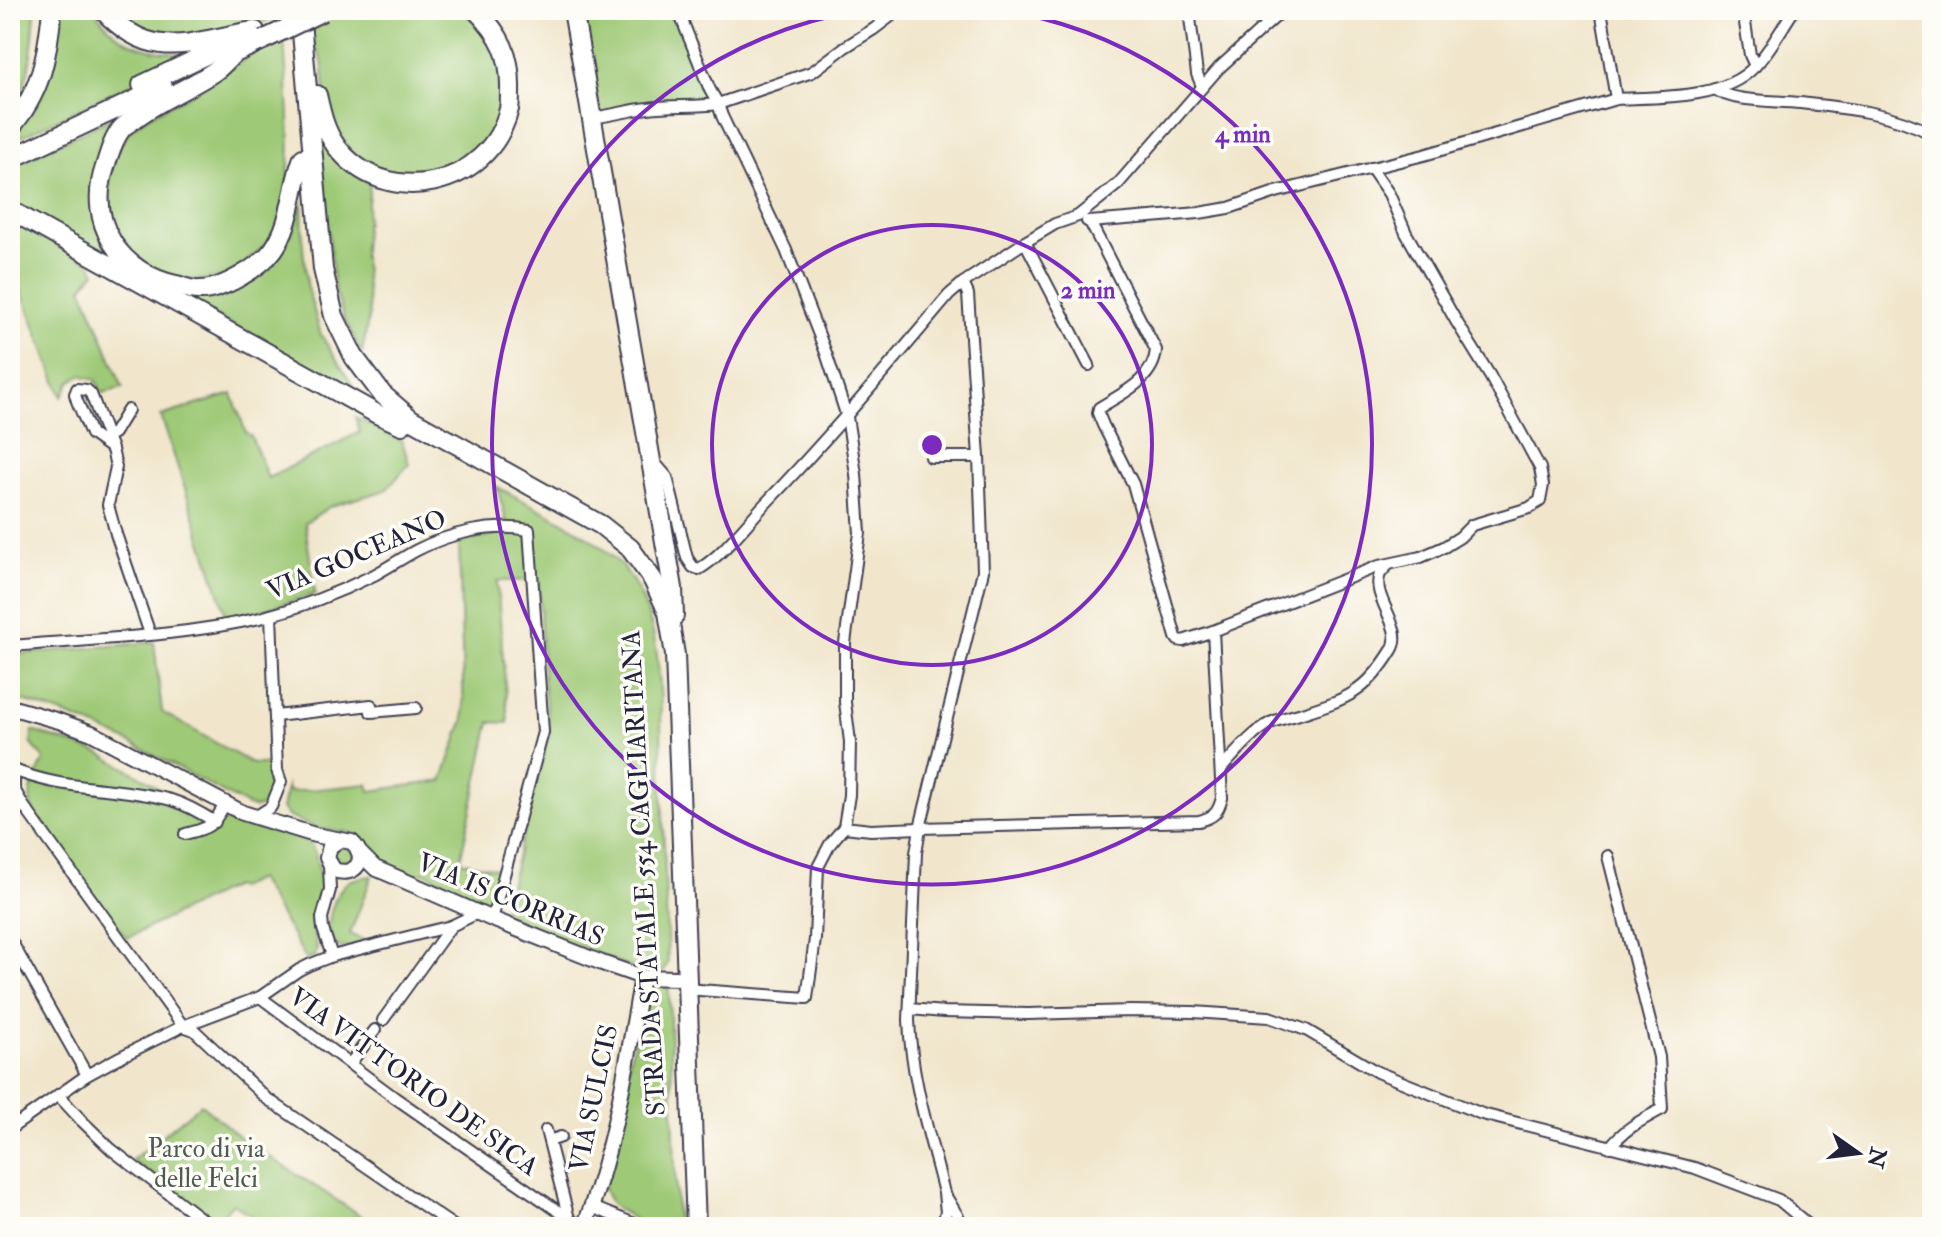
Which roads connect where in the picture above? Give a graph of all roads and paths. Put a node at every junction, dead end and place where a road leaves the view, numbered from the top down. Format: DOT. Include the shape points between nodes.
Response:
graph roads {
  1 [pos="52,10"];
  2 [pos="103,10"];
  3 [pos="290,10"];
  4 [pos="301,10"];
  5 [pos="325,10"];
  6 [pos="476,10"];
  7 [pos="573,10"];
  8 [pos="678,10"];
  9 [pos="899,10"];
  10 [pos="1189,10"];
  11 [pos="1283,10"];
  12 [pos="1601,10"];
  13 [pos="1743,10"];
  14 [pos="1794,10"];
  15 [pos="259,35"];
  16 [pos="233,54"];
  17 [pos="304,56"];
  18 [pos="1755,66"];
  19 [pos="1202,86"];
  20 [pos="1715,89"];
  21 [pos="1616,99"];
  22 [pos="718,104"];
  23 [pos="591,118"];
  24 [pos="10,128"];
  25 [pos="1932,134"];
  26 [pos="10,148"];
  27 [pos="303,158"];
  28 [pos="10,159"];
  29 [pos="1371,168"];
  30 [pos="10,212"];
  31 [pos="1078,216"];
  32 [pos="1090,222"];
  33 [pos="1025,242"];
  34 [pos="963,283"];
  35 [pos="1089,365"];
  36 [pos="128,410"];
  37 [pos="847,417"];
  38 [pos="402,425"];
  39 [pos="107,437"];
  40 [pos="112,449"];
  41 [pos="649,455"];
  42 [pos="931,457"];
  43 [pos="979,457"];
  44 [pos="1388,565"];
  45 [pos="271,615"];
  46 [pos="1213,631"];
  47 [pos="150,634"];
  48 [pos="10,646"];
  49 [pos="675,655"];
  50 [pos="10,707"];
  51 [pos="416,708"];
  52 [pos="276,716"];
  53 [pos="12,769"];
  54 [pos="1221,769"];
  55 [pos="276,796"];
  56 [pos="225,804"];
  57 [pos="254,818"];
  58 [pos="215,822"];
  59 [pos="289,827"];
  60 [pos="844,827"];
  61 [pos="920,828"];
  62 [pos="185,834"];
  63 [pos="315,835"];
  64 [pos="340,840"];
  65 [pos="360,853"];
  66 [pos="1608,856"];
  67 [pos="328,858"];
  68 [pos="375,868"];
  69 [pos="349,871"];
  70 [pos="330,890"];
  71 [pos="485,916"];
  72 [pos="451,926"];
  73 [pos="10,939"];
  74 [pos="332,956"];
  75 [pos="642,977"];
  76 [pos="681,984"];
  77 [pos="260,997"];
  78 [pos="910,1009"];
  79 [pos="383,1020"];
  80 [pos="183,1026"];
  81 [pos="375,1030"];
  82 [pos="350,1064"];
  83 [pos="87,1075"];
  84 [pos="58,1095"];
  85 [pos="10,1129"];
  86 [pos="561,1137"];
  87 [pos="1610,1147"];
  88 [pos="944,1193"];
  89 [pos="592,1207"];
  90 [pos="569,1219"];
  91 [pos="966,1226"];
  92 [pos="212,1227"];
  93 [pos="455,1227"];
  94 [pos="583,1227"];
  95 [pos="637,1227"];
  96 [pos="684,1227"];
  97 [pos="696,1227"];
  98 [pos="945,1227"];
  99 [pos="1811,1227"];
  1 -- 24 [label="highway" via="39,83"];
  2 -- 15 [label="highway" via="142,40 178,46"];
  3 -- 27 [label="highway, STRADA STATALE 554 CAGLIARITANA"];
  4 -- 15 [label="highway"];
  4 -- 17 [label="highway"];
  5 -- 15 [label="highway, bridge"];
  6 -- 17 [label="highway" via="504,47 511,71 509,109 495,141 471,165 445,180 411,185 385,181 347,158 323,123 312,62"];
  7 -- 23 [label="highway"];
  8 -- 22 [label="street"];
  9 -- 22 [label="street" via="812,72"];
  10 -- 19 [label="street"];
  11 -- 19 [label="street"];
  12 -- 21 [label="street"];
  13 -- 18 [label="street"];
  14 -- 18 [label="street"];
  15 -- 16 [label="highway"];
  15 -- 26 [label="highway"];
  16 -- 27 [label="highway" via="217,70 123,127 101,177 100,212 112,244 134,268 166,283 201,291 232,282 257,266 282,235"];
  16 -- 28 [label="highway"];
  17 -- 49 [label="highway, STRADA STATALE 554 CAGLIARITANA" via="323,269 334,316 354,357 382,394 411,419 601,525 630,548 668,612"];
  18 -- 20 [label="street" via="1741,79"];
  19 -- 31 [label="street" via="1118,184"];
  20 -- 21 [label="street"];
  20 -- 25 [label="street" via="1743,98 1882,114"];
  21 -- 29 [label="street"];
  22 -- 23 [label="street"];
  22 -- 37 [label="street" via="786,250"];
  23 -- 41 [label="highway"];
  27 -- 38 [label="highway, STRADA STATALE 554 CAGLIARITANA" via="324,318 357,379"];
  29 -- 32 [label="street" via="1229,208"];
  29 -- 44 [label="street" via="1540,468 1543,485 1540,501 1529,508 1472,525 1444,547"];
  30 -- 38 [label="highway"];
  31 -- 32 [label="street"];
  31 -- 33 [label="street"];
  32 -- 46 [label="street" via="1156,350 1139,383 1098,413 1133,484 1176,637 1183,641"];
  33 -- 34 [label="street"];
  33 -- 35 [label="street"];
  34 -- 37 [label="street"];
  34 -- 43 [label="street"];
  36 -- 39 [label="street"];
  37 -- 41 [label="street" via="699,569 687,558 667,477"];
  37 -- 60 [label="street" via="860,533 845,643 850,755"];
  38 -- 76 [label="highway, STRADA STATALE 554 CAGLIARITANA" via="594,532 622,555 651,597 665,661"];
  39 -- 40 [label="street"];
  39 -- 40 [label="street" via="91,394 77,389 91,434"];
  40 -- 47 [label="street" via="116,467 108,505"];
  41 -- 49 [label="highway" via="673,588"];
  42 -- 43 [label="street"];
  43 -- 61 [label="street" via="983,571"];
  44 -- 46 [label="street"];
  44 -- 54 [label="street" via="1378,585 1395,646 1374,678 1344,698 1271,723"];
  45 -- 47 [label="street, VIA GOCEANO" via="210,629"];
  45 -- 52 [label="street"];
  45 -- 71 [label="street, VIA GOCEANO" via="321,598 463,533 508,526 529,530 543,732"];
  46 -- 54 [label="street"];
  47 -- 48 [label="street, VIA GOCEANO"];
  49 -- 76 [label="highway, STRADA STATALE 554 CAGLIARITANA"];
  50 -- 56 [label="street" via="92,733"];
  51 -- 52 [label="street" via="371,712 371,705"];
  52 -- 55 [label="street" via="281,782"];
  53 -- 58 [label="street" via="173,801"];
  53 -- 80 [label="street" via="23,805"];
  54 -- 61 [label="street" via="1219,811 1199,821"];
  55 -- 57 [label="street" via="271,807"];
  55 -- 59 [label="street"];
  56 -- 57 [label="street"];
  56 -- 58 [label="street"];
  57 -- 59 [label="street"];
  58 -- 62 [label="street"];
  59 -- 63 [label="street"];
  60 -- 61 [label="street"];
  60 -- 76 [label="street" via="818,867 807,998"];
  61 -- 78 [label="street"];
  63 -- 64 [label="street"];
  63 -- 67 [label="street"];
  64 -- 65 [label="street" via="354,843"];
  64 -- 67 [label="street" via="332,844"];
  65 -- 68 [label="street, VIA IS CORRIAS"];
  65 -- 69 [label="street"];
  66 -- 87 [label="street" via="1659,1057 1662,1089 1662,1109 1620,1134"];
  67 -- 69 [label="street" via="336,871"];
  67 -- 70 [label="street"];
  68 -- 69 [label="street, VIA IS CORRIAS"];
  68 -- 71 [label="street, VIA IS CORRIAS"];
  69 -- 70 [label="street"];
  70 -- 74 [label="street" via="322,918"];
  71 -- 72 [label="street"];
  71 -- 75 [label="street, VIA IS CORRIAS"];
  72 -- 74 [label="street"];
  72 -- 79 [label="street"];
  73 -- 83 [label="street"];
  74 -- 77 [label="street" via="299,970"];
  75 -- 76 [label="street, VIA IS CORRIAS"];
  75 -- 89 [label="street, VIA SULCIS"];
  76 -- 96 [label="highway, STRADA STATALE 554 CAGLIARITANA"];
  76 -- 97 [label="highway, STRADA STATALE 554 CAGLIARITANA"];
  77 -- 80 [label="street"];
  77 -- 82 [label="street, VIA VITTORIO DE SICA"];
  78 -- 87 [label="street" via="1269,1017 1306,1030 1377,1072 1457,1105"];
  78 -- 88 [label="street" via="912,1057"];
  80 -- 83 [label="street"];
  80 -- 93 [label="street" via="194,1030 266,1098"];
  81 -- 82 [label="street"];
  82 -- 90 [label="street, VIA VITTORIO DE SICA"];
  83 -- 84 [label="street"];
  84 -- 85 [label="street"];
  84 -- 92 [label="street" via="111,1149"];
  86 -- 90 [label="street" via="548,1135"];
  87 -- 99 [label="street" via="1695,1168 1779,1200"];
  88 -- 91 [label="street"];
  88 -- 98 [label="street"];
  89 -- 94 [label="street, VIA SULCIS"];
  89 -- 95 [label="street"];
  90 -- 94 [label="street, VIA VITTORIO DE SICA"];
  91 -- 98 [label="street"];
}
